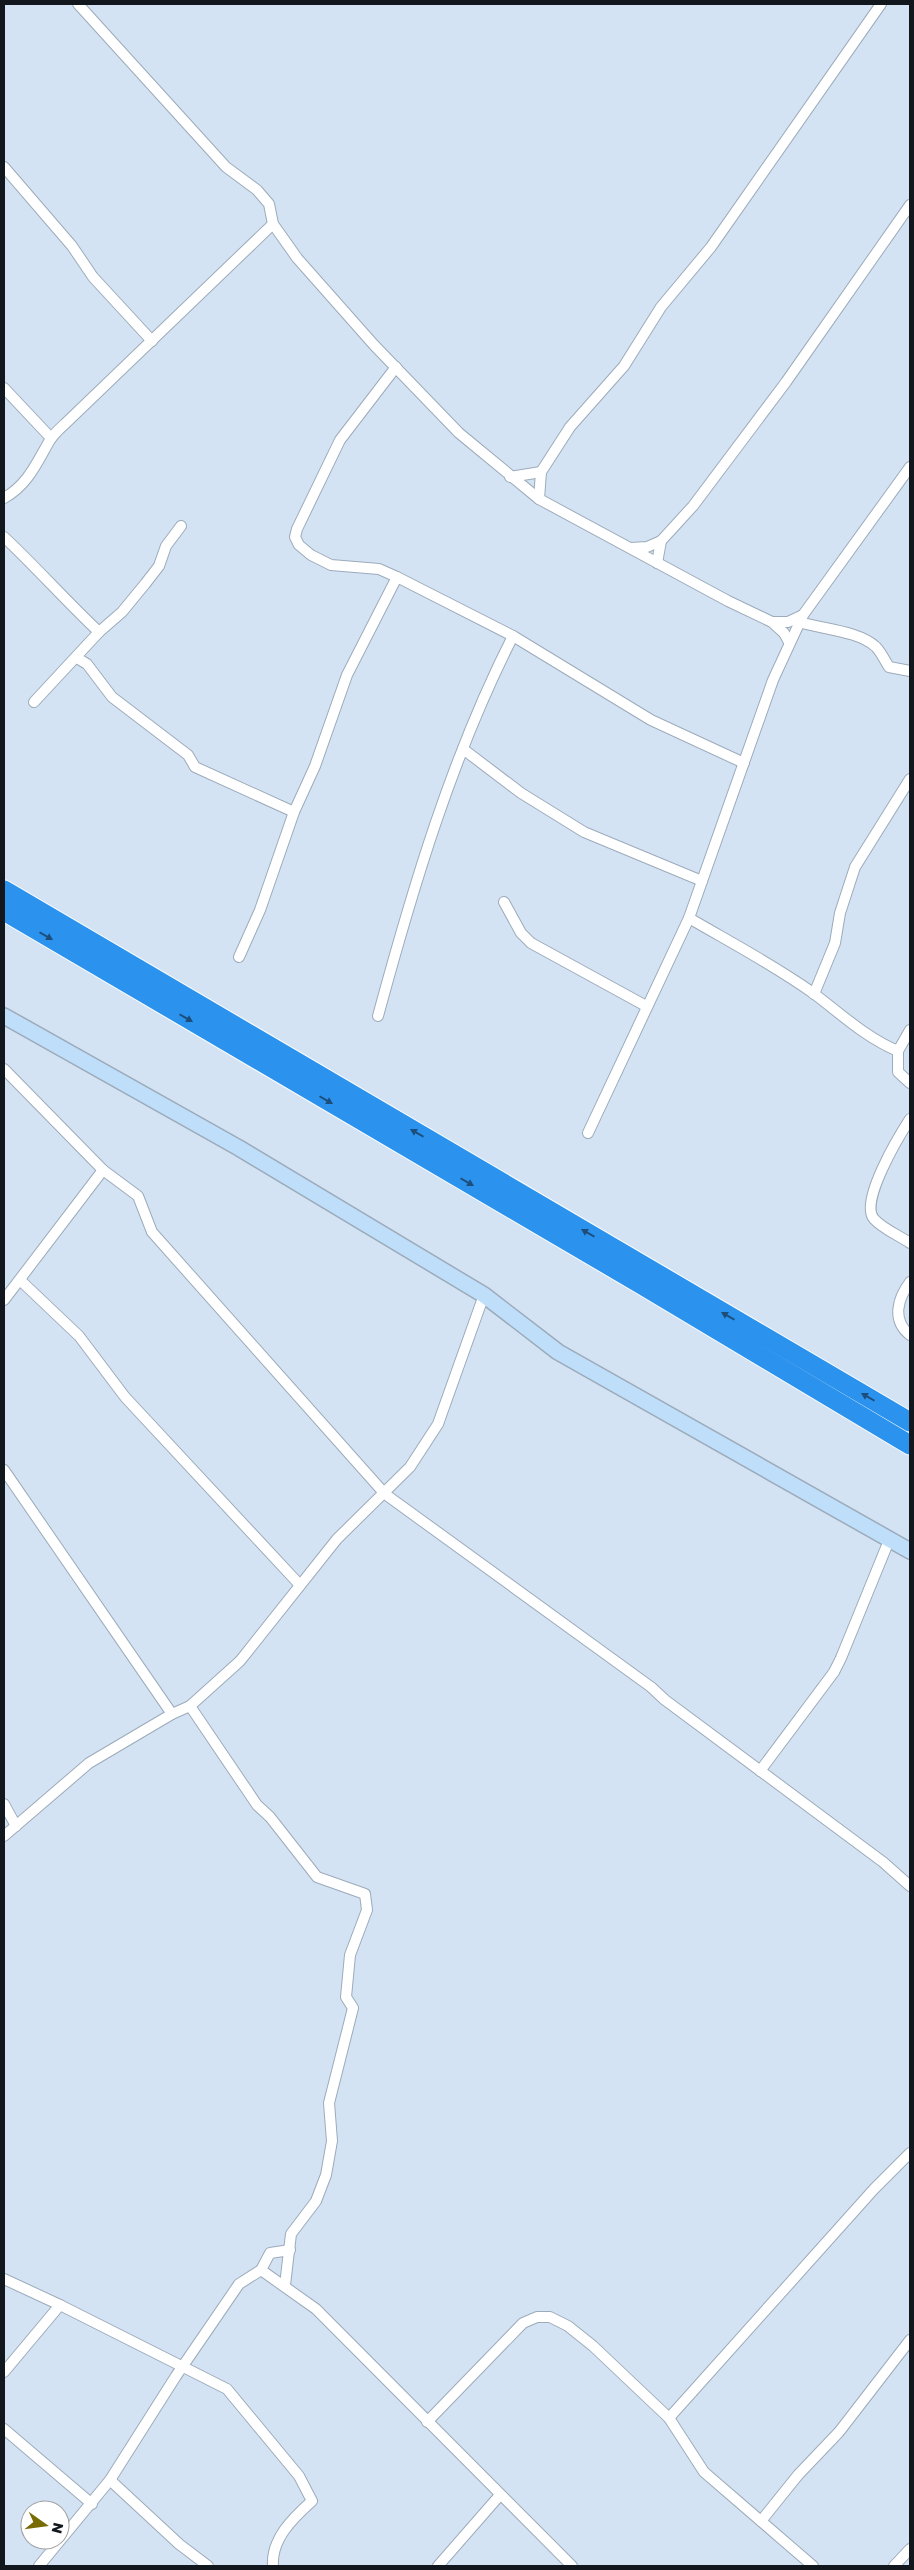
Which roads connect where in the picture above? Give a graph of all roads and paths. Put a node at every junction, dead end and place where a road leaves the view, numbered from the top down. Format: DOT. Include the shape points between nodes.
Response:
graph roads {
  1 [pos="78,4"];
  2 [pos="881,4"];
  3 [pos="4,167"];
  4 [pos="910,205"];
  5 [pos="272,224"];
  6 [pos="152,341"];
  7 [pos="396,367"];
  8 [pos="4,388"];
  9 [pos="51,438"];
  10 [pos="910,467"];
  11 [pos="541,472"];
  12 [pos="510,477"];
  13 [pos="4,498"];
  14 [pos="538,499"];
  15 [pos="181,526"];
  16 [pos="4,537"];
  17 [pos="661,541"];
  18 [pos="630,548"];
  19 [pos="657,563"];
  20 [pos="397,577"];
  21 [pos="801,618"];
  22 [pos="772,622"];
  23 [pos="99,632"];
  24 [pos="513,636"];
  25 [pos="789,642"];
  26 [pos="77,658"];
  27 [pos="910,670"];
  28 [pos="34,702"];
  29 [pos="463,749"];
  30 [pos="744,763"];
  31 [pos="910,779"];
  32 [pos="294,812"];
  33 [pos="702,881"];
  34 [pos="4,890"];
  35 [pos="504,902"];
  36 [pos="4,912"];
  37 [pos="688,918"];
  38 [pos="239,957"];
  39 [pos="814,994"];
  40 [pos="646,1006"];
  41 [pos="4,1016"];
  42 [pos="378,1016"];
  43 [pos="910,1030"];
  44 [pos="898,1051"];
  45 [pos="4,1069"];
  46 [pos="910,1083"];
  47 [pos="910,1120"];
  48 [pos="588,1132"];
  49 [pos="103,1170"];
  50 [pos="910,1243"];
  51 [pos="20,1280"];
  52 [pos="910,1282"];
  53 [pos="484,1295"];
  54 [pos="4,1300"];
  55 [pos="910,1335"];
  56 [pos="910,1422"];
  57 [pos="910,1445"];
  58 [pos="4,1470"];
  59 [pos="384,1494"];
  60 [pos="890,1538"];
  61 [pos="910,1551"];
  62 [pos="299,1584"];
  63 [pos="190,1706"];
  64 [pos="172,1714"];
  65 [pos="760,1771"];
  66 [pos="4,1804"];
  67 [pos="16,1826"];
  68 [pos="4,1836"];
  69 [pos="910,1886"];
  70 [pos="910,2153"];
  71 [pos="290,2250"];
  72 [pos="260,2270"];
  73 [pos="4,2279"];
  74 [pos="285,2285"];
  75 [pos="60,2305"];
  76 [pos="910,2340"];
  77 [pos="183,2366"];
  78 [pos="4,2372"];
  79 [pos="669,2418"];
  80 [pos="427,2422"];
  81 [pos="4,2428"];
  82 [pos="110,2480"];
  83 [pos="500,2495"];
  84 [pos="92,2504"];
  85 [pos="761,2521"];
  86 [pos="910,2549"];
  87 [pos="39,2566"];
  88 [pos="208,2566"];
  89 [pos="274,2566"];
  90 [pos="438,2566"];
  91 [pos="572,2566"];
  92 [pos="813,2566"];
  93 [pos="894,2566"];
  1 -- 5 [label="street" via="226,167 258,190 269,204"];
  2 -- 11 [label="street" via="711,247 660,307 624,366 570,427"];
  3 -- 6 [label="street" via="72,246 93,277"];
  4 -- 17 [label="street" via="786,382 693,506"];
  5 -- 6 [label="street"];
  5 -- 7 [label="street" via="297,258"];
  6 -- 9 [label="street"];
  7 -- 12 [label="street"];
  7 -- 20 [label="street" via="340,440 297,528 296,537 299,545 311,555 331,565 379,569"];
  8 -- 9 [label="street"];
  9 -- 13 [label="street" via="35,468"];
  10 -- 21 [label="street"];
  11 -- 12 [label="street"];
  11 -- 14 [label="street"];
  12 -- 14 [label="street"];
  14 -- 18 [label="street"];
  15 -- 23 [label="street" via="166,546 159,566 122,612"];
  16 -- 23 [label="street"];
  17 -- 18 [label="street" via="647,547"];
  17 -- 19 [label="street"];
  18 -- 19 [label="street"];
  19 -- 22 [label="street"];
  20 -- 24 [label="street"];
  20 -- 32 [label="street" via="347,675 315,766"];
  21 -- 22 [label="street"];
  21 -- 25 [label="street"];
  21 -- 27 [label="street" via="826,630 840,629 876,647 888,667"];
  22 -- 25 [label="street"];
  23 -- 26 [label="street"];
  24 -- 29 [label="street"];
  24 -- 30 [label="street" via="651,720"];
  25 -- 30 [label="street"];
  26 -- 28 [label="street"];
  26 -- 32 [label="street" via="87,664 112,697 188,755 195,767"];
  29 -- 33 [label="street" via="521,793 584,832"];
  29 -- 42 [label="street" via="401,929"];
  30 -- 33 [label="street"];
  31 -- 39 [label="street" via="855,867 840,913 835,943"];
  32 -- 38 [label="street" via="260,910"];
  33 -- 37 [label="street"];
  56 -- 34 [label="highway, one-way"];
  35 -- 40 [label="street" via="521,933 531,943"];
  36 -- 57 [label="highway, one-way"];
  37 -- 39 [label="street"];
  37 -- 40 [label="street"];
  39 -- 44 [label="street" via="834,1012"];
  40 -- 48 [label="street"];
  41 -- 53 [label="street" via="239,1148"];
  43 -- 44 [label="street"];
  44 -- 46 [label="street" via="898,1072"];
  45 -- 49 [label="street"];
  47 -- 50 [label="street" via="871,1200 874,1219"];
  49 -- 51 [label="street"];
  49 -- 59 [label="street" via="138,1196 152,1232"];
  51 -- 54 [label="street"];
  51 -- 62 [label="street" via="79,1336 125,1397"];
  52 -- 55 [label="street" via="897,1306 900,1320"];
  53 -- 59 [label="street" via="438,1424 410,1467"];
  53 -- 60 [label="street" via="558,1352"];
  58 -- 64 [label="street"];
  59 -- 62 [label="street" via="337,1539"];
  59 -- 65 [label="street" via="651,1687"];
  60 -- 61 [label="street"];
  60 -- 65 [label="street" via="834,1672"];
  62 -- 63 [label="street" via="240,1661"];
  63 -- 64 [label="street"];
  63 -- 71 [label="street" via="252,1799 317,1878 365,1894 366,1910 350,1954 346,1996 352,2008 329,2103 332,2141 326,2175 316,2201 291,2234"];
  64 -- 67 [label="street" via="89,1763"];
  65 -- 69 [label="street" via="883,1862"];
  66 -- 67 [label="street"];
  67 -- 68 [label="street"];
  70 -- 79 [label="street"];
  71 -- 72 [label="street" via="270,2254"];
  71 -- 74 [label="street"];
  72 -- 74 [label="street"];
  72 -- 77 [label="street" via="239,2284"];
  73 -- 75 [label="street"];
  74 -- 80 [label="street" via="316,2309"];
  75 -- 77 [label="street"];
  75 -- 78 [label="street"];
  76 -- 85 [label="street" via="839,2432"];
  77 -- 82 [label="street"];
  77 -- 89 [label="street" via="227,2389 299,2476 312,2501 277,2541"];
  79 -- 80 [label="street" via="568,2326 550,2317 537,2317 523,2323"];
  79 -- 85 [label="street" via="704,2472"];
  80 -- 83 [label="street"];
  81 -- 84 [label="street"];
  82 -- 84 [label="street"];
  82 -- 88 [label="street" via="179,2544"];
  83 -- 90 [label="street"];
  83 -- 91 [label="street"];
  84 -- 87 [label="street"];
  85 -- 92 [label="street"];
  86 -- 93 [label="street"];
}
